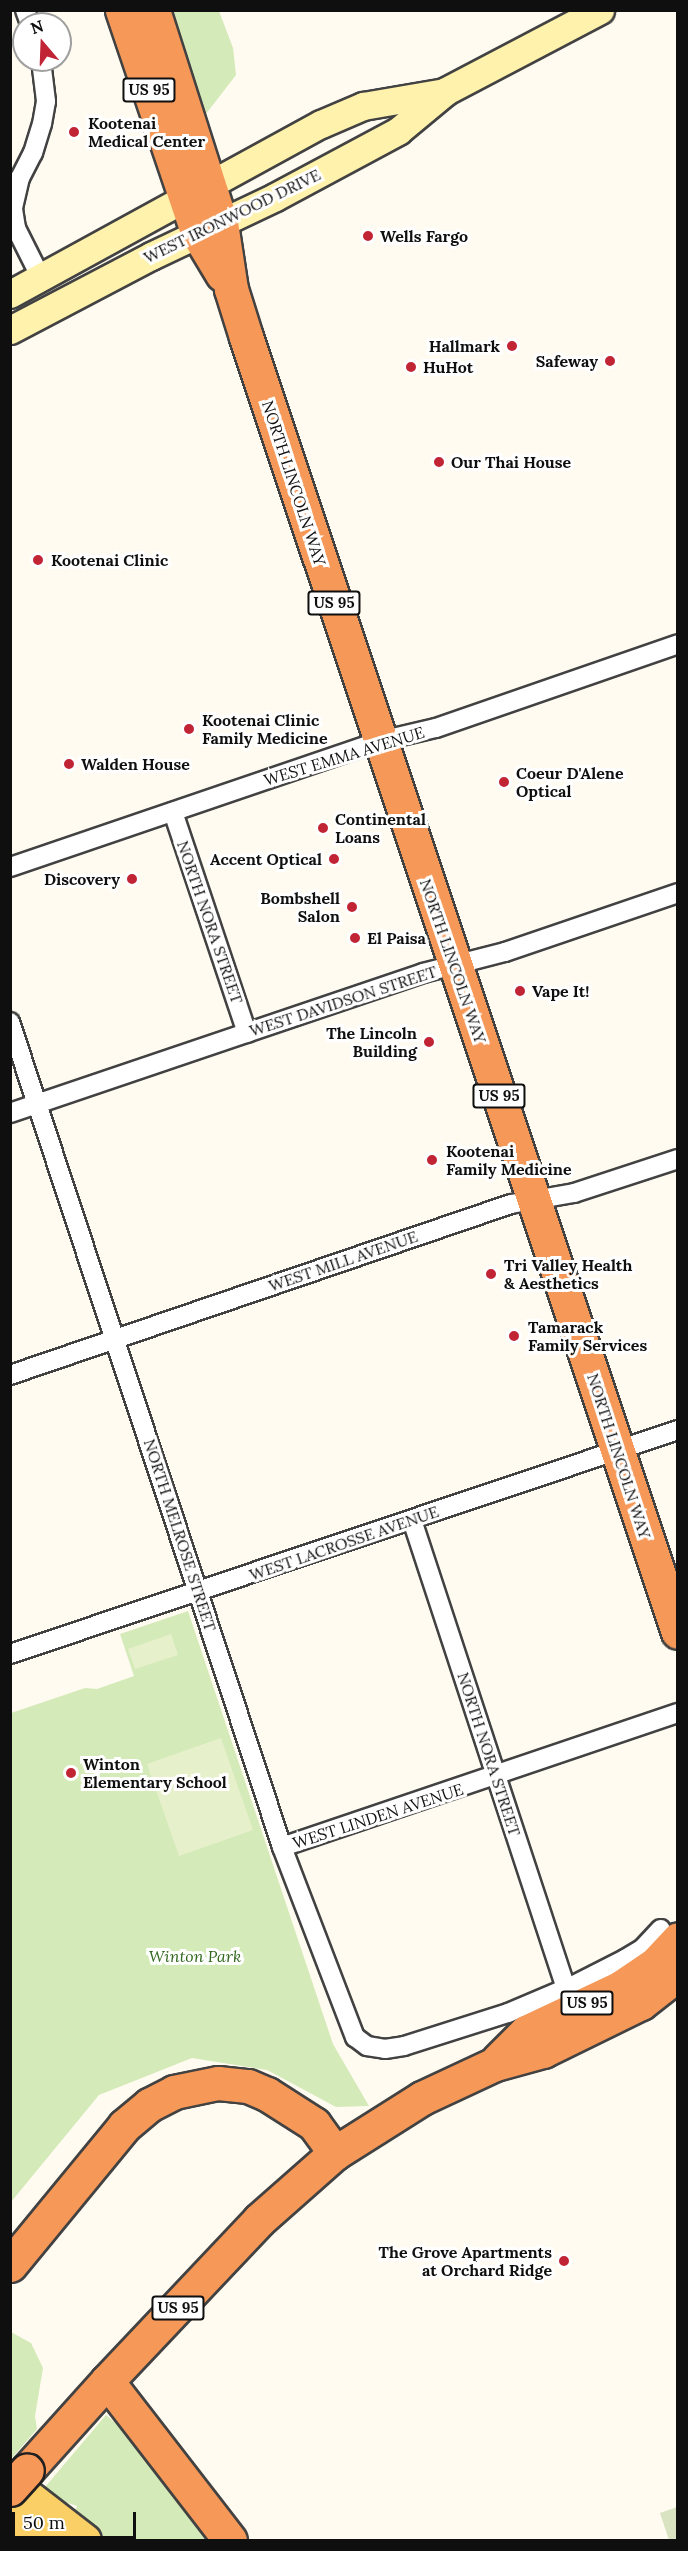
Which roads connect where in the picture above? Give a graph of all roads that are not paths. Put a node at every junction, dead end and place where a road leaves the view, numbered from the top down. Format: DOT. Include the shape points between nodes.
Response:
graph roads {
  1 [pos="122,10"];
  2 [pos="153,10"];
  3 [pos="600,10"];
  4 [pos="42,72"];
  5 [pos="446,91"];
  6 [pos="198,192"];
  7 [pos="210,228"];
  8 [pos="41,278"];
  9 [pos="10,294"];
  10 [pos="10,330"];
  11 [pos="678,644"];
  12 [pos="380,741"];
  13 [pos="172,812"];
  14 [pos="10,867"];
  15 [pos="678,893"];
  16 [pos="455,965"];
  17 [pos="10,1022"];
  18 [pos="247,1033"];
  19 [pos="38,1103"];
  20 [pos="10,1113"];
  21 [pos="678,1158"];
  22 [pos="534,1201"];
  23 [pos="117,1338"];
  24 [pos="10,1375"];
  25 [pos="678,1430"];
  26 [pos="618,1451"];
  27 [pos="412,1520"];
  28 [pos="198,1592"];
  29 [pos="678,1632"];
  30 [pos="10,1654"];
  31 [pos="678,1713"];
  32 [pos="496,1777"];
  33 [pos="282,1847"];
  34 [pos="669,1934"];
  35 [pos="678,1974"];
  36 [pos="566,1988"];
  37 [pos="495,2064"];
  38 [pos="335,2153"];
  39 [pos="10,2265"];
  40 [pos="107,2381"];
  41 [pos="16,2480"];
  42 [pos="10,2515"];
  43 [pos="43,2541"];
  44 [pos="86,2541"];
  45 [pos="230,2541"];
  1 -- 6 [label="highway, US 95"];
  2 -- 6 [label="highway, US 95"];
  3 -- 5 [label="street, WEST IRONWOOD DRIVE"];
  4 -- 8 [label="street" via="46,101 42,124 20,178 13,208 16,228"];
  5 -- 6 [label="street, WEST IRONWOOD DRIVE" via="363,106 321,124"];
  5 -- 7 [label="street, WEST IRONWOOD DRIVE" via="398,131"];
  6 -- 7 [label="highway, US 95"];
  6 -- 8 [label="street, WEST IRONWOOD DRIVE"];
  7 -- 10 [label="street, WEST IRONWOOD DRIVE"];
  7 -- 12 [label="highway, NORTH LINCOLN WAY / US 95"];
  8 -- 9 [label="street, WEST IRONWOOD DRIVE"];
  11 -- 12 [label="street, WEST EMMA AVENUE" via="436,728"];
  12 -- 13 [label="street, WEST EMMA AVENUE"];
  12 -- 16 [label="highway, NORTH LINCOLN WAY / US 95"];
  13 -- 14 [label="street, WEST EMMA AVENUE"];
  13 -- 18 [label="street, NORTH NORA STREET"];
  15 -- 16 [label="street, WEST DAVIDSON STREET"];
  16 -- 18 [label="street, WEST DAVIDSON STREET"];
  16 -- 22 [label="highway, NORTH LINCOLN WAY / US 95"];
  17 -- 19 [label="street, NORTH MELROSE STREET"];
  18 -- 19 [label="street, WEST DAVIDSON STREET"];
  19 -- 20 [label="street, WEST DAVIDSON STREET"];
  19 -- 23 [label="street, NORTH MELROSE STREET"];
  21 -- 22 [label="street, WEST MILL AVENUE" via="574,1193"];
  22 -- 23 [label="street, WEST MILL AVENUE" via="511,1204"];
  22 -- 26 [label="highway, NORTH LINCOLN WAY / US 95"];
  23 -- 24 [label="street, WEST MILL AVENUE"];
  23 -- 28 [label="street, NORTH MELROSE STREET"];
  25 -- 26 [label="street, WEST LACROSSE AVENUE"];
  26 -- 27 [label="street, WEST LACROSSE AVENUE"];
  26 -- 29 [label="highway, NORTH LINCOLN WAY / US 95"];
  27 -- 28 [label="street, WEST LACROSSE AVENUE"];
  27 -- 32 [label="street, NORTH NORA STREET"];
  28 -- 30 [label="street, WEST LACROSSE AVENUE"];
  28 -- 33 [label="street, NORTH MELROSE STREET"];
  31 -- 32 [label="street, WEST LINDEN AVENUE"];
  32 -- 33 [label="street, WEST LINDEN AVENUE"];
  32 -- 36 [label="street, NORTH NORA STREET"];
  33 -- 36 [label="street, NORTH MELROSE STREET" via="351,2031 362,2043 385,2049 404,2046 508,2013"];
  34 -- 36 [label="street"];
  34 -- 37 [label="highway, US 95" via="655,1964 621,1987 526,2032"];
  35 -- 37 [label="highway, US 95" via="641,2003 600,2024 543,2050"];
  37 -- 38 [label="highway, US 95" via="422,2098"];
  38 -- 39 [label="highway" via="315,2124 248,2086 218,2083 174,2092 149,2105 123,2126"];
  38 -- 40 [label="highway, US 95" via="260,2220"];
  40 -- 41 [label="highway, US 95"];
  40 -- 45 [label="highway"];
  41 -- 44 [label="main road"];
  42 -- 43 [label="main road"];
}
